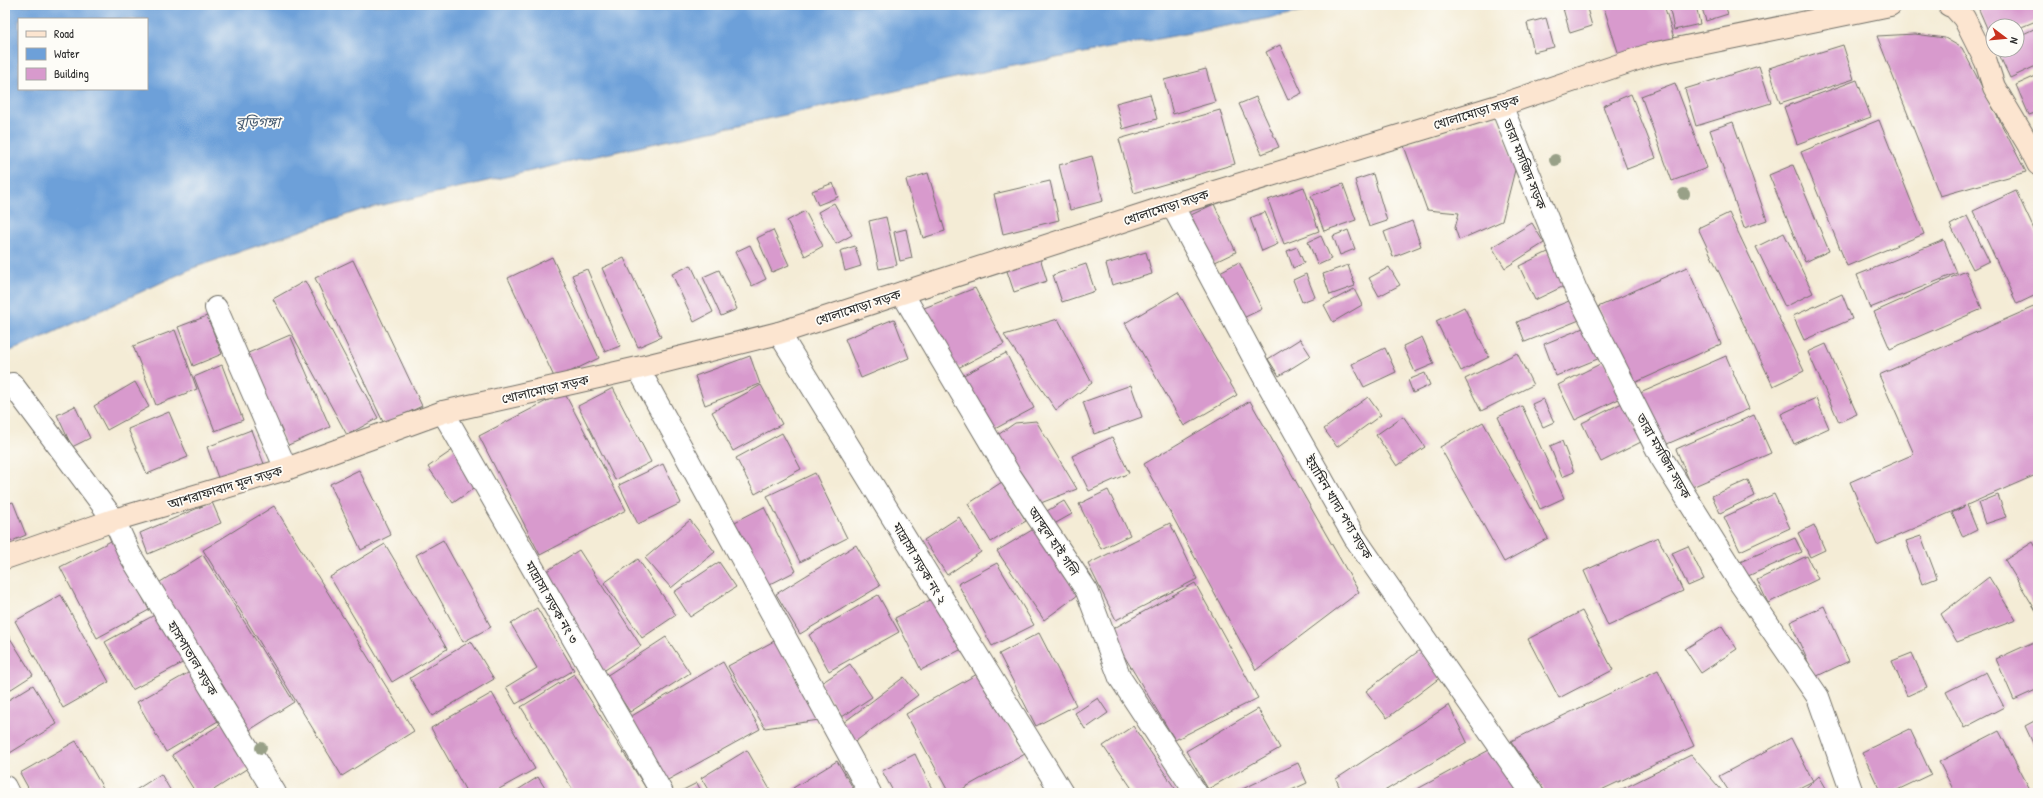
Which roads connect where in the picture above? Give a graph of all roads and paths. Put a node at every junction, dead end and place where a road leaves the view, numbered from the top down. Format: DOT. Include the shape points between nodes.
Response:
graph roads {
  1 [pos="1890,5"];
  2 [pos="1949,5"];
  3 [pos="1501,105"];
  4 [pos="2038,164"];
  5 [pos="1172,205"];
  6 [pos="902,293"];
  7 [pos="216,308"];
  8 [pos="780,333"];
  9 [pos="638,368"];
  10 [pos="12,384"];
  11 [pos="443,412"];
  12 [pos="286,469"];
  13 [pos="114,520"];
  14 [pos="5,558"];
  15 [pos="5,787"];
  16 [pos="8,793"];
  17 [pos="275,793"];
  18 [pos="662,793"];
  19 [pos="870,793"];
  20 [pos="1062,793"];
  21 [pos="1196,793"];
  22 [pos="1532,793"];
  23 [pos="1852,793"];
  1 -- 3 [label="street, খোলামোড়া সড়ক" via="1652,54"];
  2 -- 4 [label="street" via="1954,6 1967,24 1986,62 1994,87"];
  3 -- 5 [label="street, খোলামোড়া সড়ক"];
  3 -- 23 [label="street, তারা মসজিদ সড়ক" via="1576,290 1661,457 1740,583 1818,697"];
  5 -- 6 [label="street, খোলামোড়া সড়ক"];
  5 -- 22 [label="street, ইয়ামিন খাদ্য পণ্য সড়ক" via="1263,375 1355,538"];
  6 -- 8 [label="street, খোলামোড়া সড়ক"];
  6 -- 21 [label="street, আব্দুল হাই গলি" via="1011,477 1087,591 1120,678"];
  7 -- 12 [label="street"];
  8 -- 9 [label="street, খোলামোড়া সড়ক"];
  8 -- 20 [label="street, মাদ্রাসা সড়ক নং ২"];
  9 -- 11 [label="street, খোলামোড়া সড়ক"];
  9 -- 19 [label="street"];
  10 -- 13 [label="street, হাসপাতাল সড়ক"];
  11 -- 12 [label="street, আশরাফাবাদ মূল সড়ক"];
  11 -- 18 [label="street, মাদ্রাসা সড়ক নং ৩"];
  12 -- 13 [label="street, আশরাফাবাদ মূল সড়ক"];
  13 -- 14 [label="street, আশরাফাবাদ মূল সড়ক"];
  13 -- 17 [label="street, হাসপাতাল সড়ক" via="130,555"];
  15 -- 16 [label="street"];
}
